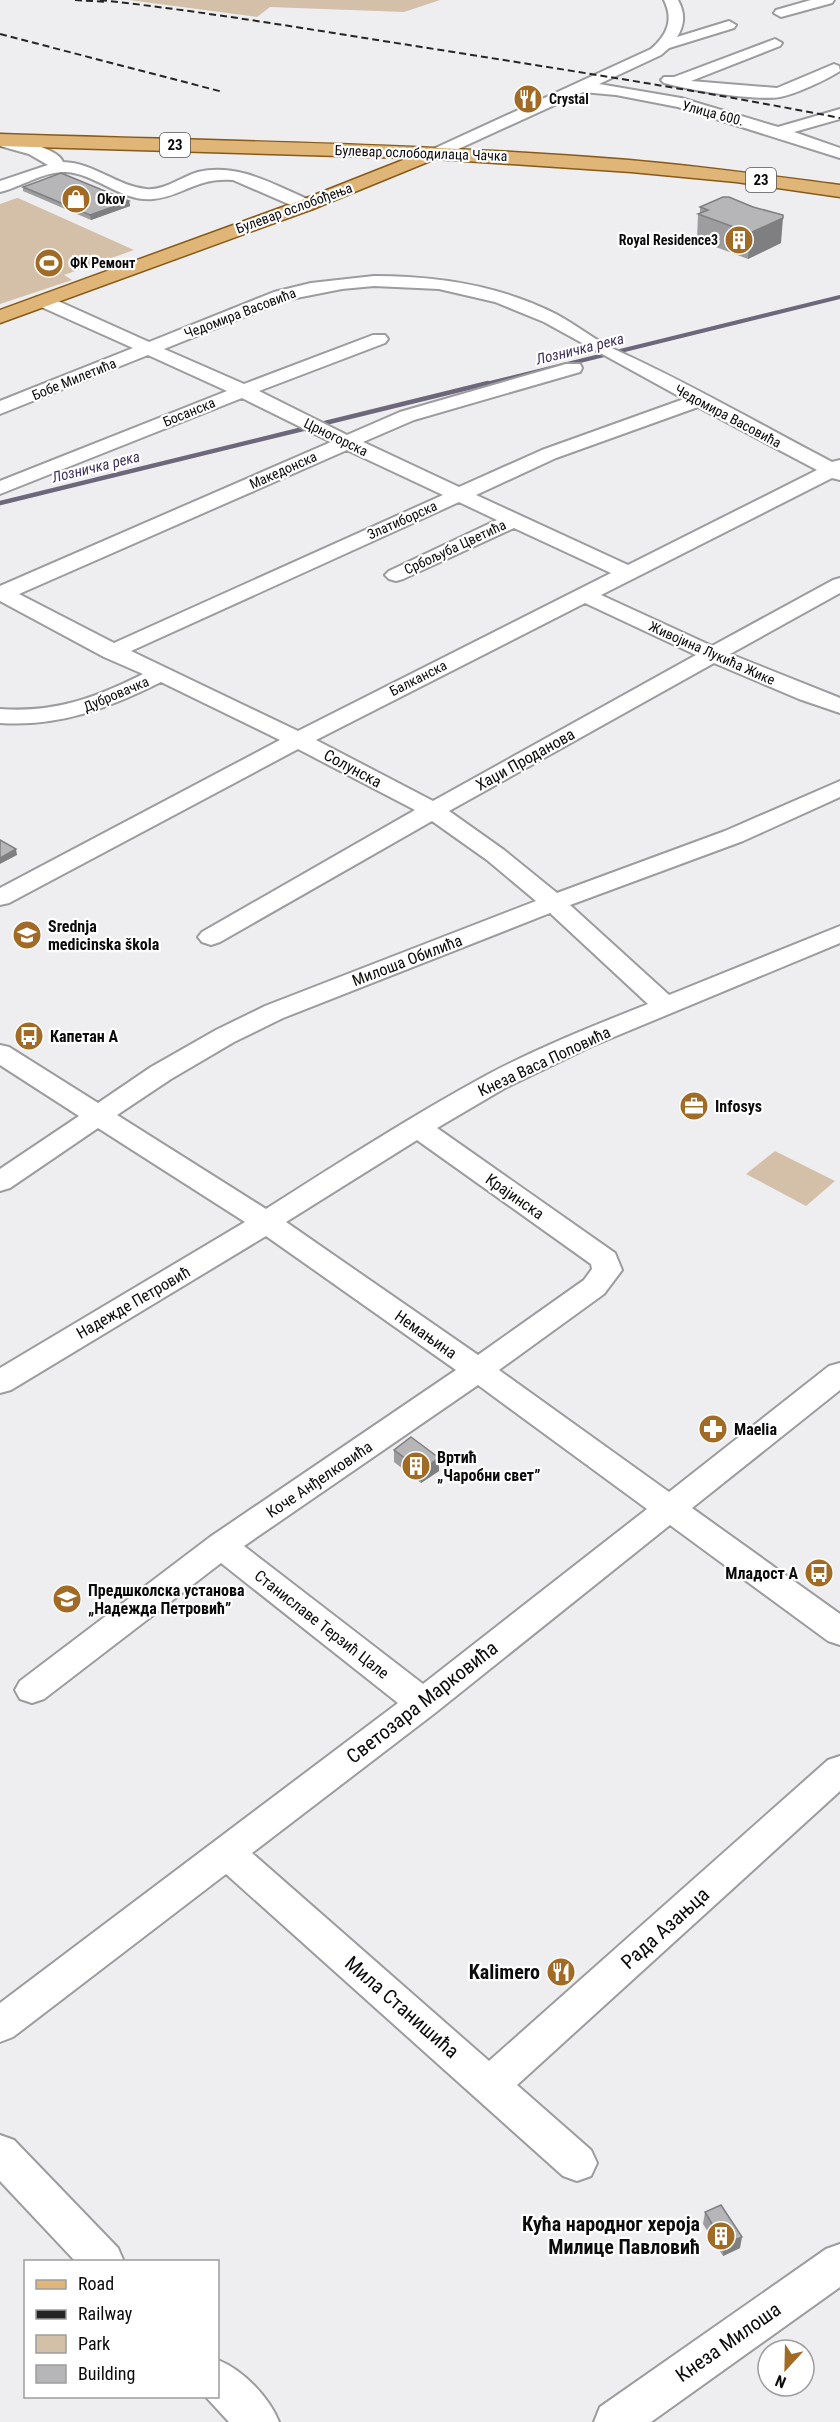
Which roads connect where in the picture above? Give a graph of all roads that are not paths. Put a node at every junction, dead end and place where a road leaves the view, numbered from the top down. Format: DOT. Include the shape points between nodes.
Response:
graph roads {
  1 [pos="671,0"];
  2 [pos="827,0"];
  3 [pos="781,13"];
  4 [pos="729,25"];
  5 [pos="775,43"];
  6 [pos="666,44"];
  7 [pos="625,67"];
  8 [pos="834,69"];
  9 [pos="658,77"];
  10 [pos="583,87"];
  11 [pos="840,114"];
  12 [pos="778,132"];
  13 [pos="478,135"];
  14 [pos="0,140"];
  15 [pos="310,148"];
  16 [pos="437,153"];
  17 [pos="840,153"];
  18 [pos="511,156"];
  19 [pos="400,158"];
  20 [pos="56,167"];
  21 [pos="380,176"];
  22 [pos="0,187"];
  23 [pos="840,191"];
  24 [pos="306,205"];
  25 [pos="43,301"];
  26 [pos="0,317"];
  27 [pos="379,339"];
  28 [pos="149,349"];
  29 [pos="573,368"];
  30 [pos="243,390"];
  31 [pos="697,400"];
  32 [pos="0,408"];
  33 [pos="346,442"];
  34 [pos="837,470"];
  35 [pos="0,488"];
  36 [pos="460,494"];
  37 [pos="514,520"];
  38 [pos="628,573"];
  39 [pos="396,575"];
  40 [pos="840,584"];
  41 [pos="1,593"];
  42 [pos="585,595"];
  43 [pos="112,652"];
  44 [pos="714,655"];
  45 [pos="159,675"];
  46 [pos="840,706"];
  47 [pos="0,716"];
  48 [pos="299,739"];
  49 [pos="840,788"];
  50 [pos="433,810"];
  51 [pos="0,898"];
  52 [pos="552,903"];
  53 [pos="840,934"];
  54 [pos="211,937"];
  55 [pos="666,1006"];
  56 [pos="0,1053"];
  57 [pos="99,1115"];
  58 [pos="417,1127"];
  59 [pos="0,1182"];
  60 [pos="267,1223"];
  61 [pos="607,1270"];
  62 [pos="478,1370"];
  63 [pos="840,1374"];
  64 [pos="0,1382"];
  65 [pos="669,1509"];
  66 [pos="221,1546"];
  67 [pos="840,1632"];
  68 [pos="32,1690"];
  69 [pos="423,1703"];
  70 [pos="840,1770"];
  71 [pos="227,1853"];
  72 [pos="0,2025"];
  73 [pos="490,2085"];
  74 [pos="0,2153"];
  75 [pos="577,2163"];
  76 [pos="102,2260"];
  77 [pos="840,2263"];
  78 [pos="219,2381"];
  79 [pos="258,2422"];
  80 [pos="615,2422"];
  1 -- 6 [label="street" via="676,23"];
  2 -- 3 [label="street"];
  4 -- 6 [label="street, Булевар ослобођења"];
  5 -- 9 [label="street" via="685,78"];
  6 -- 7 [label="street, Булевар ослобођења"];
  7 -- 9 [label="street"];
  7 -- 10 [label="street, Булевар ослобођења"];
  8 -- 9 [label="street" via="771,93 689,85"];
  10 -- 12 [label="street, Улица 600." via="663,100"];
  10 -- 13 [label="street, Булевар ослобођења"];
  11 -- 12 [label="street"];
  12 -- 17 [label="street, Улица 600."];
  13 -- 16 [label="street, Булевар ослобођења"];
  13 -- 18 [label="main road" via="483,145"];
  13 -- 19 [label="main road"];
  14 -- 15 [label="main road, Булевар ослободилаца Чачка / 23"];
  14 -- 20 [label="street" via="50,157"];
  15 -- 19 [label="main road, Булевар ослободилаца Чачка / 23"];
  15 -- 21 [label="main road" via="363,157 376,165"];
  16 -- 18 [label="main road, Булевар ослободилаца Чачка / 23"];
  16 -- 19 [label="main road, Булевар ослобођења"];
  18 -- 19 [label="main road"];
  18 -- 23 [label="main road, Булевар ослободилаца Чачка / 23" via="708,173"];
  19 -- 21 [label="main road, Булевар ослобођења"];
  20 -- 22 [label="street"];
  20 -- 24 [label="street" via="86,170 139,193 151,194 201,176 236,175"];
  21 -- 24 [label="main road, Булевар ослобођења"];
  24 -- 25 [label="main road, Булевар ослобођења"];
  25 -- 26 [label="main road, Булевар ослобођења"];
  25 -- 28 [label="street, Црногорска"];
  27 -- 30 [label="street, Босанска"];
  28 -- 30 [label="street, Црногорска"];
  28 -- 31 [label="street, Чедомира Васовића" via="280,296 323,286 374,281 426,283 458,287 533,309"];
  28 -- 32 [label="street, Бобе Милетића"];
  29 -- 33 [label="street, Македонска" via="442,405"];
  30 -- 33 [label="street, Црногорска"];
  30 -- 35 [label="street, Босанска"];
  31 -- 34 [label="street, Чедомира Васовића"];
  31 -- 36 [label="street, Златиборска" via="549,454"];
  33 -- 36 [label="street, Црногорска"];
  33 -- 41 [label="street, Македонска"];
  34 -- 38 [label="street, Балканска"];
  36 -- 37 [label="street, Црногорска"];
  36 -- 43 [label="street, Златиборска"];
  37 -- 38 [label="street, Црногорска"];
  37 -- 39 [label="street, Србољуба Цветића"];
  38 -- 42 [label="street, Балканска"];
  40 -- 44 [label="street, Хаџи Проданова"];
  41 -- 43 [label="street, Солунска"];
  42 -- 44 [label="street, Живојина Лукића Жике"];
  42 -- 48 [label="street, Балканска"];
  43 -- 45 [label="street, Солунска"];
  44 -- 46 [label="street, Живојина Лукића Жике"];
  44 -- 50 [label="street, Хаџи Проданова"];
  45 -- 47 [label="street, Дубровачка" via="74,711 33,717"];
  45 -- 48 [label="street, Солунска"];
  48 -- 50 [label="street, Солунска"];
  48 -- 51 [label="street, Балканска"];
  49 -- 52 [label="street, Милоша Обилића" via="734,836"];
  50 -- 52 [label="street, Солунска"];
  50 -- 54 [label="street, Хаџи Проданова"];
  52 -- 55 [label="street, Солунска"];
  52 -- 57 [label="street, Милоша Обилића" via="274,1012 171,1067"];
  53 -- 55 [label="street, Кнеза Васа Поповића"];
  55 -- 58 [label="street, Кнеза Васа Поповића" via="495,1082"];
  56 -- 57 [label="street, Немањина"];
  57 -- 59 [label="street, Милоша Обилића"];
  57 -- 60 [label="street, Немањина"];
  58 -- 60 [label="street, Кнеза Васа Поповића"];
  58 -- 61 [label="street, Крајинска" via="605,1260"];
  60 -- 62 [label="street, Немањина"];
  60 -- 64 [label="street, Надежде Петровић"];
  61 -- 62 [label="street, Коче Анђелковића" via="594,1287"];
  62 -- 65 [label="street, Немањина"];
  62 -- 66 [label="street, Коче Анђелковића"];
  63 -- 65 [label="street, Светозара Марковића"];
  65 -- 67 [label="street, Немањина"];
  65 -- 69 [label="street, Светозара Марковића"];
  66 -- 68 [label="street, Коче Анђелковића"];
  66 -- 69 [label="street, Станиславе Терзић Цале"];
  69 -- 71 [label="street, Светозара Марковића"];
  70 -- 73 [label="street, Рада Азањца"];
  71 -- 72 [label="street, Светозара Марковића"];
  71 -- 73 [label="street, Мила Станишића"];
  73 -- 75 [label="street, Мила Станишића"];
  74 -- 76 [label="street"];
  77 -- 80 [label="street, Кнеза Милоша"];
  78 -- 79 [label="street"];
}
